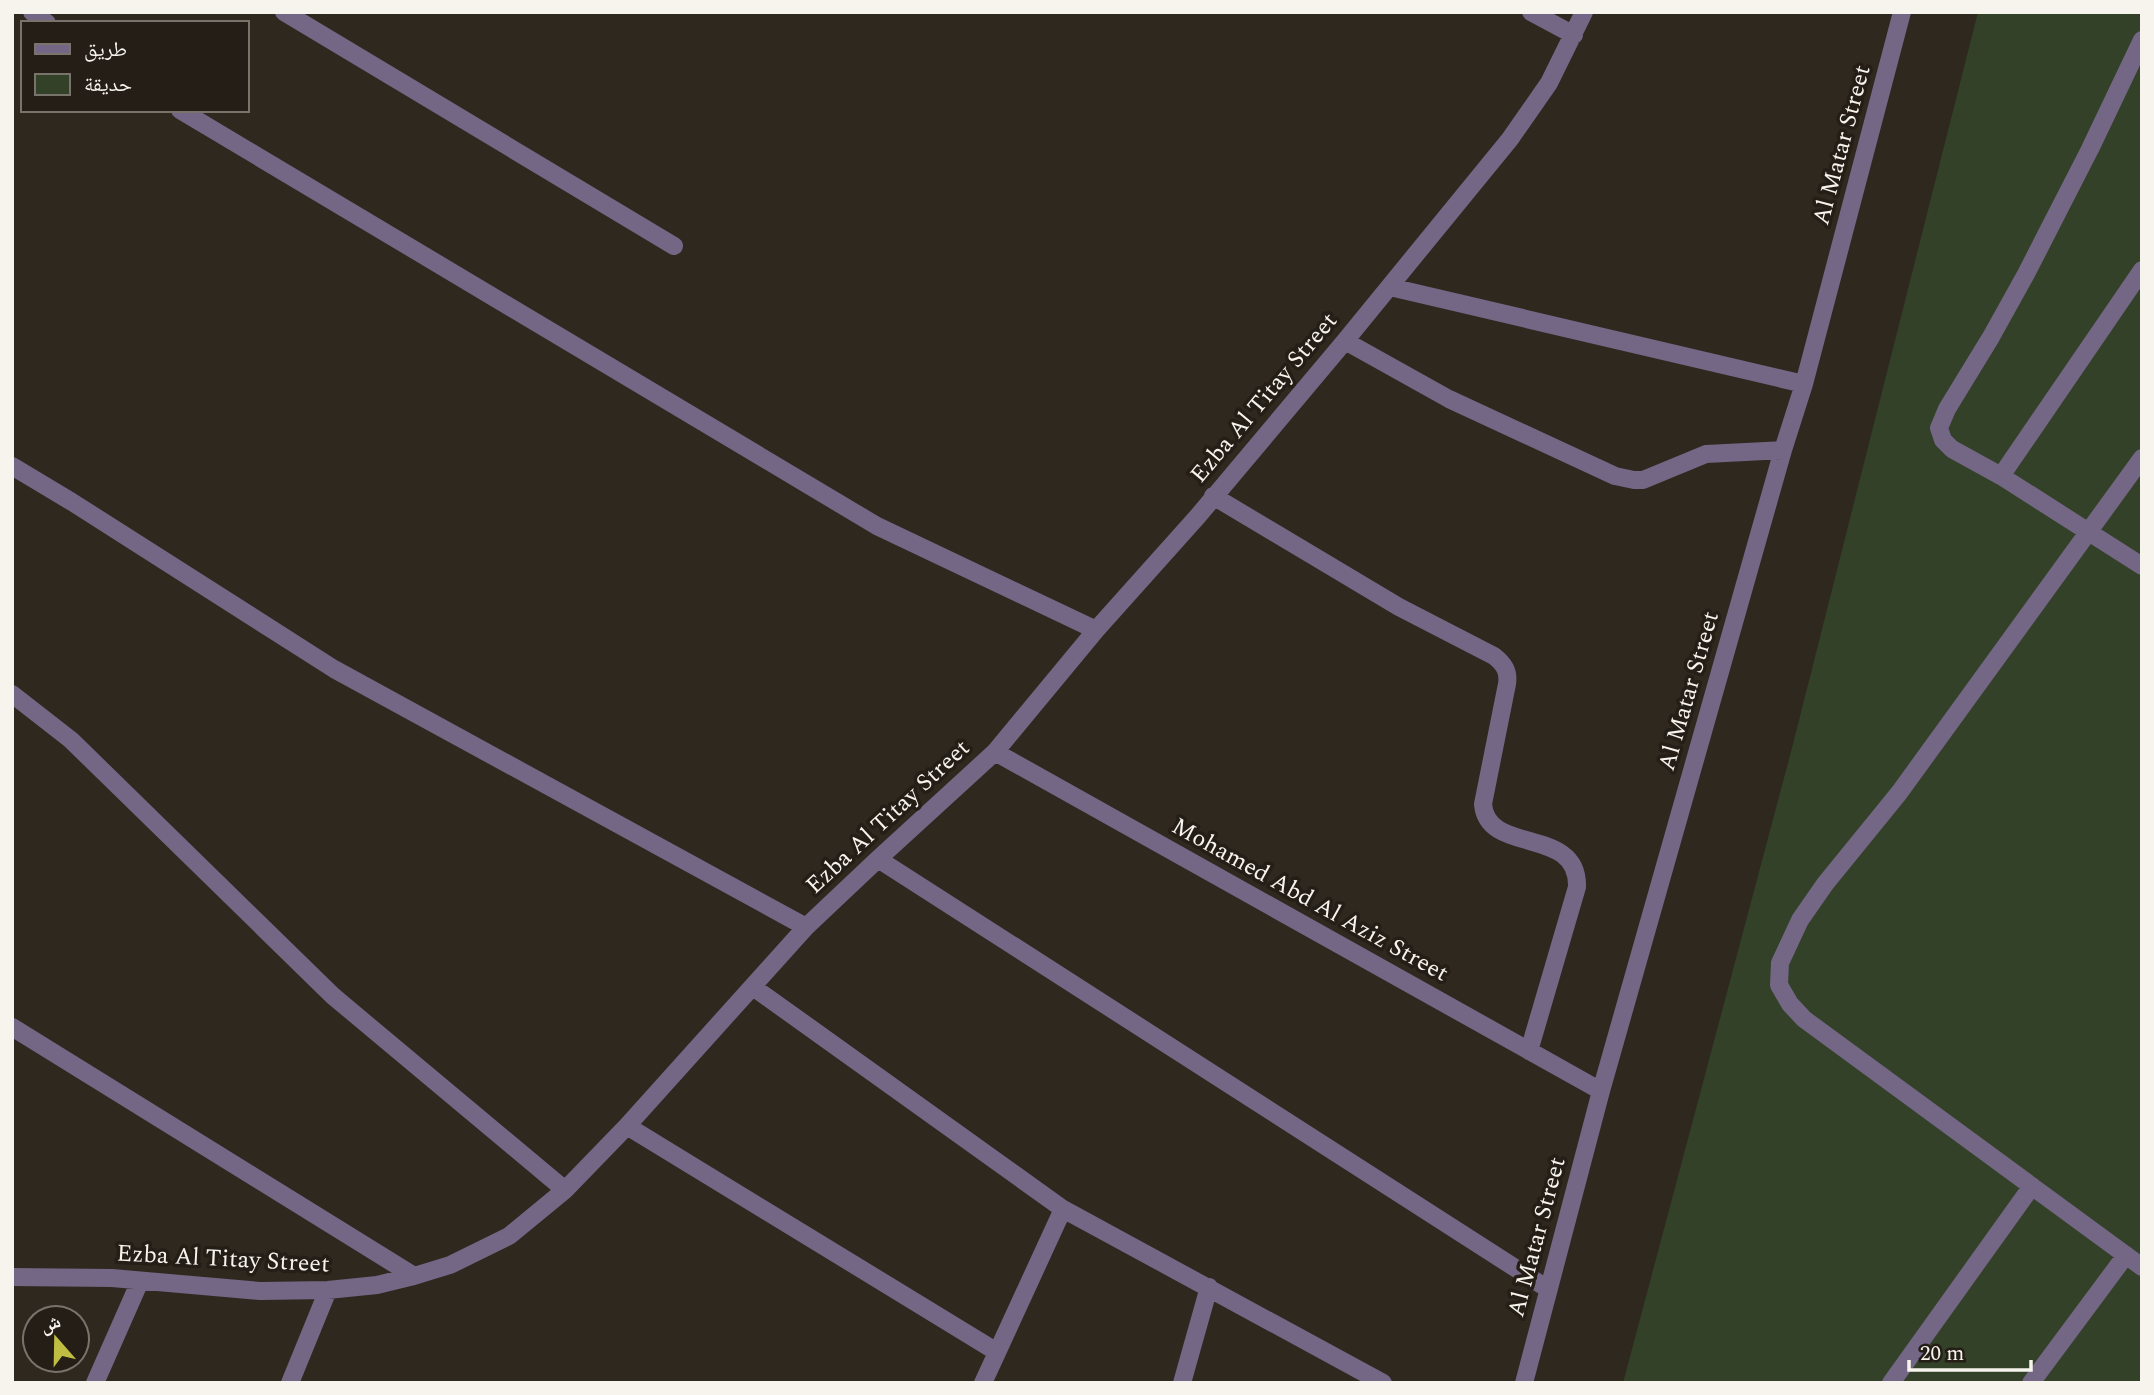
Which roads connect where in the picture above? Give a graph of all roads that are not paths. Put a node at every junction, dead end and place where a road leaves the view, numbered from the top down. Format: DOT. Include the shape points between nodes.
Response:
graph roads {
  1 [pos="284,12"];
  2 [pos="1531,12"];
  3 [pos="1584,12"];
  4 [pos="1902,12"];
  5 [pos="1574,35"];
  6 [pos="2142,40"];
  7 [pos="183,112"];
  8 [pos="674,246"];
  9 [pos="2142,270"];
  10 [pos="1390,287"];
  11 [pos="1345,341"];
  12 [pos="1804,384"];
  13 [pos="1783,450"];
  14 [pos="2142,458"];
  15 [pos="12,466"];
  16 [pos="2001,476"];
  17 [pos="1213,496"];
  18 [pos="2089,531"];
  19 [pos="2142,566"];
  20 [pos="1096,629"];
  21 [pos="12,694"];
  22 [pos="995,752"];
  23 [pos="877,859"];
  24 [pos="806,927"];
  25 [pos="753,987"];
  26 [pos="12,1027"];
  27 [pos="1529,1051"];
  28 [pos="1601,1091"];
  29 [pos="627,1126"];
  30 [pos="2032,1186"];
  31 [pos="565,1190"];
  32 [pos="1063,1209"];
  33 [pos="2126,1255"];
  34 [pos="2142,1266"];
  35 [pos="414,1276"];
  36 [pos="12,1277"];
  37 [pos="140,1281"];
  38 [pos="1209,1287"];
  39 [pos="1548,1289"];
  40 [pos="328,1290"];
  41 [pos="997,1352"];
  42 [pos="1356,1376"];
  43 [pos="95,1383"];
  44 [pos="290,1383"];
  45 [pos="983,1383"];
  46 [pos="1182,1383"];
  47 [pos="1384,1383"];
  48 [pos="1524,1383"];
  49 [pos="1891,1383"];
  50 [pos="2031,1383"];
  1 -- 8 [label="street"];
  2 -- 5 [label="street"];
  3 -- 5 [label="street, Ezba Al Titay Street"];
  4 -- 12 [label="street, Al Matar Street"];
  5 -- 10 [label="street, Ezba Al Titay Street" via="1549,83 1510,139"];
  6 -- 16 [label="street" via="2026,274 1938,428 1952,449"];
  7 -- 20 [label="street" via="877,526"];
  9 -- 16 [label="street"];
  10 -- 11 [label="street, Ezba Al Titay Street"];
  10 -- 12 [label="street"];
  11 -- 13 [label="street" via="1449,399 1615,476 1643,480 1706,454"];
  11 -- 17 [label="street, Ezba Al Titay Street"];
  12 -- 13 [label="street, Al Matar Street"];
  13 -- 28 [label="street, Al Matar Street"];
  14 -- 18 [label="street"];
  15 -- 24 [label="street" via="334,669"];
  16 -- 18 [label="street"];
  17 -- 20 [label="street, Ezba Al Titay Street"];
  17 -- 27 [label="street" via="1399,607 1494,656 1505,667 1507,684 1483,813 1509,835 1564,854 1577,876"];
  18 -- 19 [label="street"];
  18 -- 30 [label="street" via="1899,793 1825,884 1800,920 1780,963 1779,985 1804,1019"];
  20 -- 22 [label="street, Ezba Al Titay Street"];
  21 -- 31 [label="street" via="71,740 333,996"];
  22 -- 23 [label="street, Ezba Al Titay Street"];
  22 -- 27 [label="street, Mohamed Abd Al Aziz Street"];
  23 -- 24 [label="street, Ezba Al Titay Street"];
  23 -- 39 [label="street"];
  24 -- 25 [label="street, Ezba Al Titay Street"];
  25 -- 29 [label="street, Ezba Al Titay Street"];
  25 -- 32 [label="street"];
  26 -- 35 [label="street"];
  27 -- 28 [label="street, Mohamed Abd Al Aziz Street"];
  28 -- 39 [label="street, Al Matar Street"];
  29 -- 31 [label="street, Ezba Al Titay Street"];
  29 -- 41 [label="street"];
  30 -- 33 [label="street"];
  30 -- 49 [label="street"];
  31 -- 35 [label="street, Ezba Al Titay Street" via="509,1236 450,1265"];
  32 -- 38 [label="street"];
  32 -- 41 [label="street"];
  33 -- 34 [label="street"];
  33 -- 50 [label="street"];
  35 -- 40 [label="street, Ezba Al Titay Street"];
  36 -- 37 [label="street, Ezba Al Titay Street"];
  37 -- 40 [label="street, Ezba Al Titay Street" via="260,1291"];
  37 -- 43 [label="street"];
  38 -- 42 [label="street"];
  38 -- 46 [label="street"];
  39 -- 48 [label="street, Al Matar Street"];
  40 -- 44 [label="street"];
  41 -- 45 [label="street"];
  42 -- 47 [label="street"];
}
